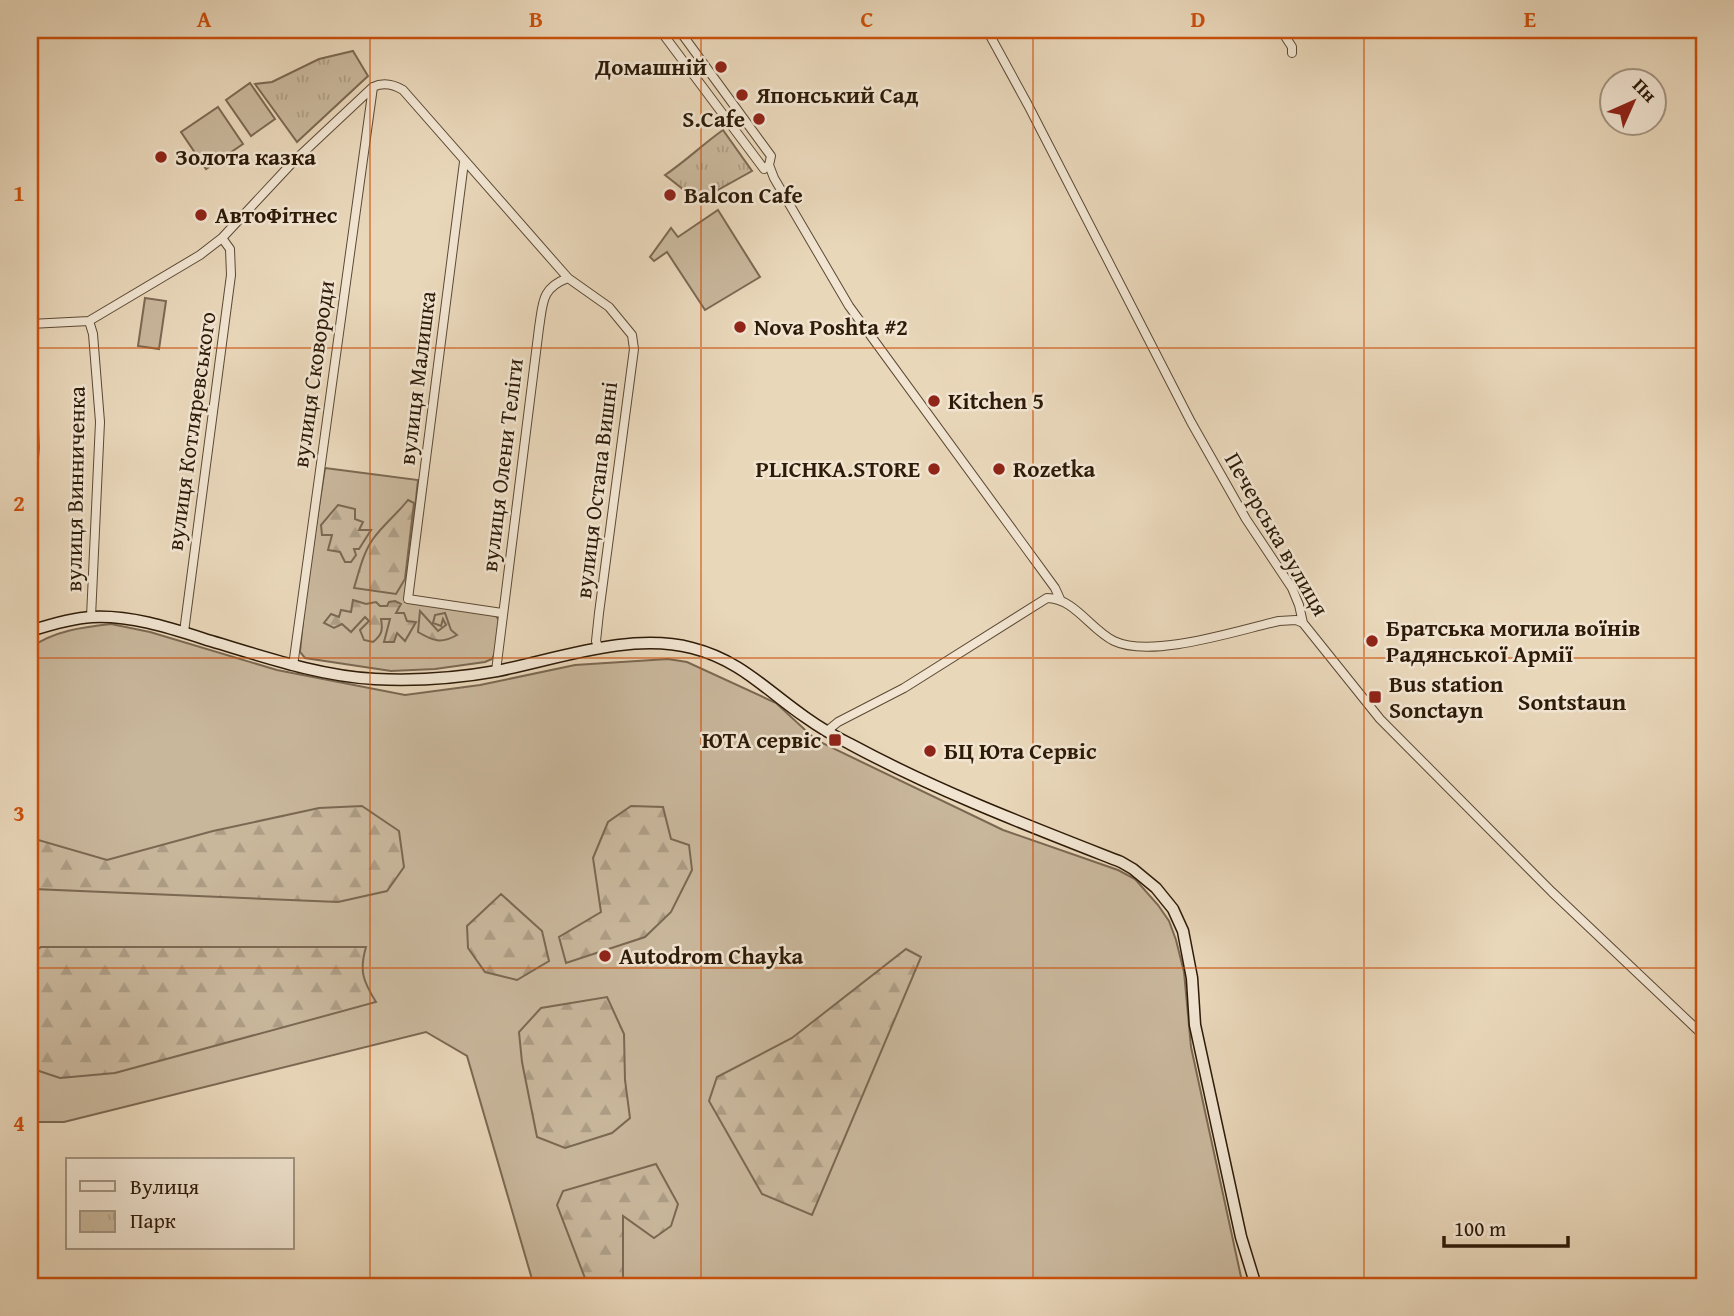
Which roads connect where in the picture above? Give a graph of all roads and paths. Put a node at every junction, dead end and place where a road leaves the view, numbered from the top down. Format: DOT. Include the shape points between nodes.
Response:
graph roads {
  1 [pos="660,30"];
  2 [pos="679,30"];
  3 [pos="987,30"];
  4 [pos="1281,30"];
  5 [pos="1292,53"];
  6 [pos="373,87"];
  7 [pos="464,162"];
  8 [pos="769,166"];
  9 [pos="222,238"];
  10 [pos="568,278"];
  11 [pos="30,306"];
  12 [pos="89,321"];
  13 [pos="30,324"];
  14 [pos="30,502"];
  15 [pos="30,511"];
  16 [pos="1060,600"];
  17 [pos="502,613"];
  18 [pos="91,617"];
  19 [pos="1303,623"];
  20 [pos="30,631"];
  21 [pos="184,632"];
  22 [pos="599,649"];
  23 [pos="293,666"];
  24 [pos="496,671"];
  25 [pos="827,731"];
  26 [pos="1704,1036"];
  27 [pos="1256,1286"];
  1 -- 8 [label="street" via="764,169"];
  2 -- 8 [label="street" via="771,156"];
  3 -- 19 [label="street, Печерська вулиця" via="1191,422 1292,588"];
  4 -- 5 [label="street"];
  6 -- 7 [label="street" via="380,84 403,90"];
  6 -- 9 [label="street" via="292,163"];
  6 -- 23 [label="street, вулиця Сковороди"];
  7 -- 10 [label="street"];
  7 -- 17 [label="street, вулиця Малишка" via="408,599"];
  8 -- 16 [label="street" via="849,306"];
  9 -- 12 [label="street"];
  9 -- 21 [label="street, вулиця Котляревського" via="230,249 231,275"];
  10 -- 17 [label="street, вулиця Олени Теліги" via="551,286 544,299"];
  10 -- 22 [label="street, вулиця Остапа Вишні" via="609,307 632,335 634,349 599,613"];
  11 -- 13 [label="street"];
  12 -- 13 [label="street"];
  12 -- 18 [label="street, вулиця Винниченка" via="100,422"];
  13 -- 14 [label="street"];
  14 -- 15 [label="street"];
  16 -- 19 [label="street" via="1104,635 1140,648 1279,621"];
  16 -- 25 [label="street" via="1047,598 1032,606"];
  17 -- 24 [label="street, вулиця Олени Теліги"];
  18 -- 20 [label="street"];
  18 -- 21 [label="street" via="152,623"];
  19 -- 26 [label="street, Печерська вулиця" via="1380,719"];
  21 -- 23 [label="street"];
  22 -- 24 [label="street"];
  22 -- 25 [label="street" via="659,643 709,653 744,670"];
  23 -- 24 [label="street" via="373,679"];
  25 -- 27 [label="street" via="941,790 1121,862 1145,877 1167,901 1188,949 1195,1025"];
}
